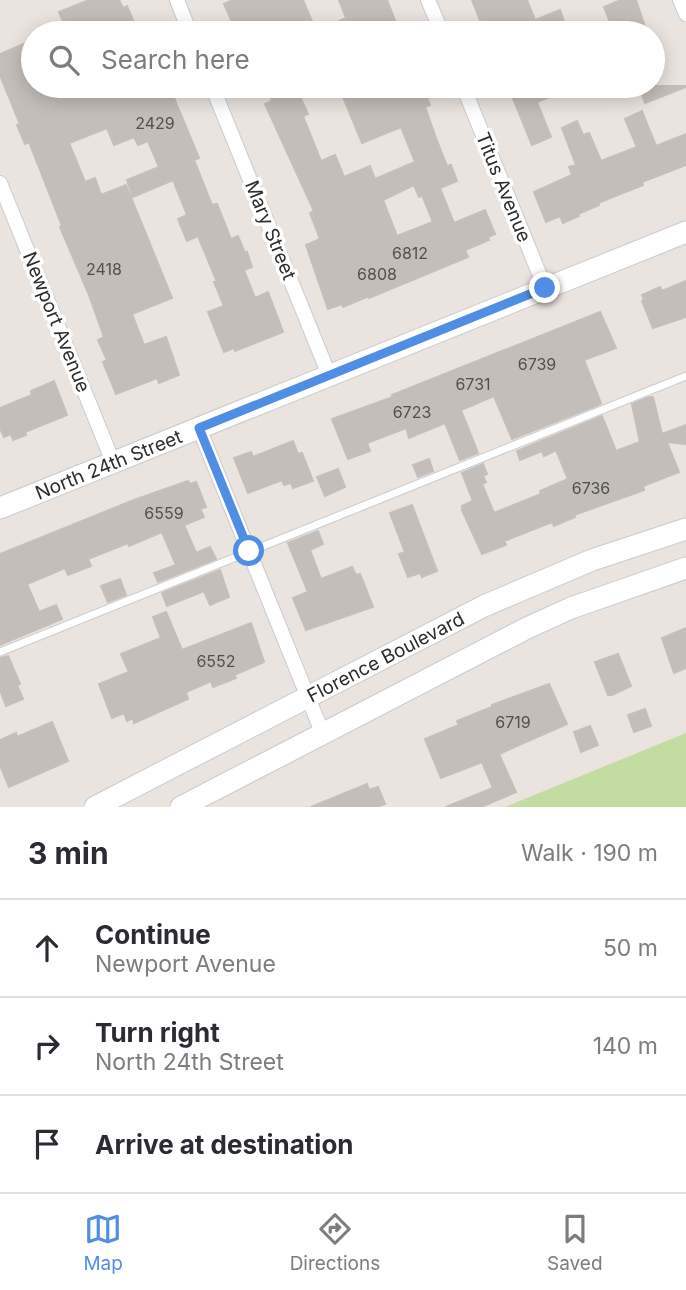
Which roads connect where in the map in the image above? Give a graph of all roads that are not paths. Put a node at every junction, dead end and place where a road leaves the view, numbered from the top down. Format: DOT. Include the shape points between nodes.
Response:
graph roads {
  1 [pos="177,0"];
  2 [pos="428,0"];
  3 [pos="680,0"];
  4 [pos="686,14"];
  5 [pos="185,21"];
  6 [pos="437,21"];
  7 [pos="217,98"];
  8 [pos="468,98"];
  9 [pos="0,183"];
  10 [pos="686,232"];
  11 [pos="545,288"];
  12 [pos="329,375"];
  13 [pos="686,376"];
  14 [pos="199,428"];
  15 [pos="113,462"];
  16 [pos="0,508"];
  17 [pos="686,529"];
  18 [pos="249,551"];
  19 [pos="686,568"];
  20 [pos="0,652"];
  21 [pos="309,699"];
  22 [pos="323,732"];
  23 [pos="95,807"];
  24 [pos="181,807"];
  1 -- 5 [label="street"];
  2 -- 6 [label="street"];
  3 -- 4 [label="street"];
  7 -- 12 [label="street, Mary Street"];
  8 -- 11 [label="street, Titus Avenue"];
  9 -- 15 [label="street, Newport Avenue"];
  10 -- 11 [label="street, North 24th Street"];
  11 -- 12 [label="street, North 24th Street"];
  12 -- 14 [label="street, North 24th Street"];
  13 -- 18 [label="lane"];
  14 -- 15 [label="street, North 24th Street"];
  14 -- 18 [label="street"];
  15 -- 16 [label="street, North 24th Street"];
  17 -- 21 [label="street, Florence Boulevard" via="592,561 484,606"];
  18 -- 20 [label="lane"];
  18 -- 21 [label="street"];
  19 -- 22 [label="street, Florence Boulevard" via="571,608"];
  21 -- 22 [label="street"];
  21 -- 23 [label="street, Florence Boulevard"];
  22 -- 24 [label="street, Florence Boulevard"];
}
